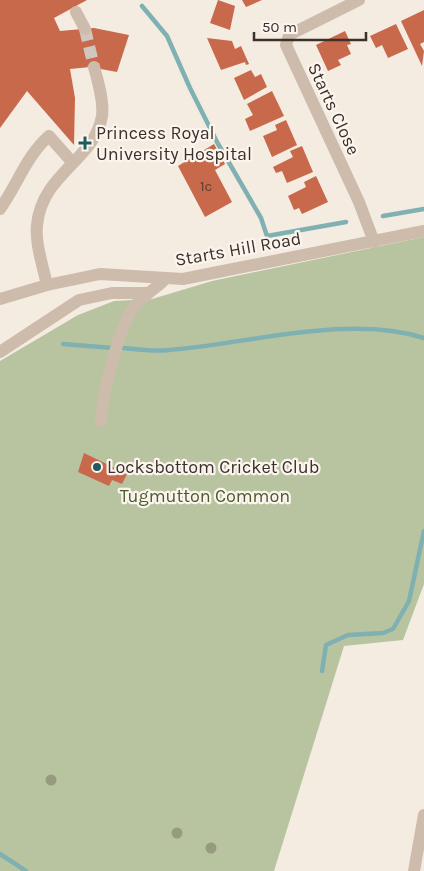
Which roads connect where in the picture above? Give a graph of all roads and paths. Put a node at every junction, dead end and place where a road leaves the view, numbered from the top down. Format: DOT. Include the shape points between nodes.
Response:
graph roads {
  1 [pos="358,0"];
  2 [pos="76,12"];
  3 [pos="85,29"];
  4 [pos="94,67"];
  5 [pos="72,162"];
  6 [pos="0,209"];
  7 [pos="424,231"];
  8 [pos="374,242"];
  9 [pos="165,279"];
  10 [pos="47,285"];
  11 [pos="148,293"];
  12 [pos="0,299"];
  13 [pos="0,352"];
  14 [pos="101,421"];
  15 [pos="424,814"];
  16 [pos="414,871"];
  1 -- 8 [label="street, Starts Close" via="300,27 288,35 286,44 359,202"];
  2 -- 3 [label="street"];
  4 -- 5 [label="street" via="102,115 95,138"];
  5 -- 6 [label="street" via="49,136 38,146"];
  5 -- 10 [label="street" via="58,176 44,200 37,225"];
  7 -- 8 [label="street, Starts Hill Road"];
  8 -- 9 [label="street, Starts Hill Road" via="218,273"];
  9 -- 10 [label="street, Starts Hill Road" via="100,274"];
  9 -- 11 [label="street"];
  10 -- 12 [label="street, Starts Hill Road"];
  11 -- 13 [label="street" via="112,293 79,300"];
  11 -- 14 [label="street" via="134,307 124,328 105,390"];
  15 -- 16 [label="street"];
}
